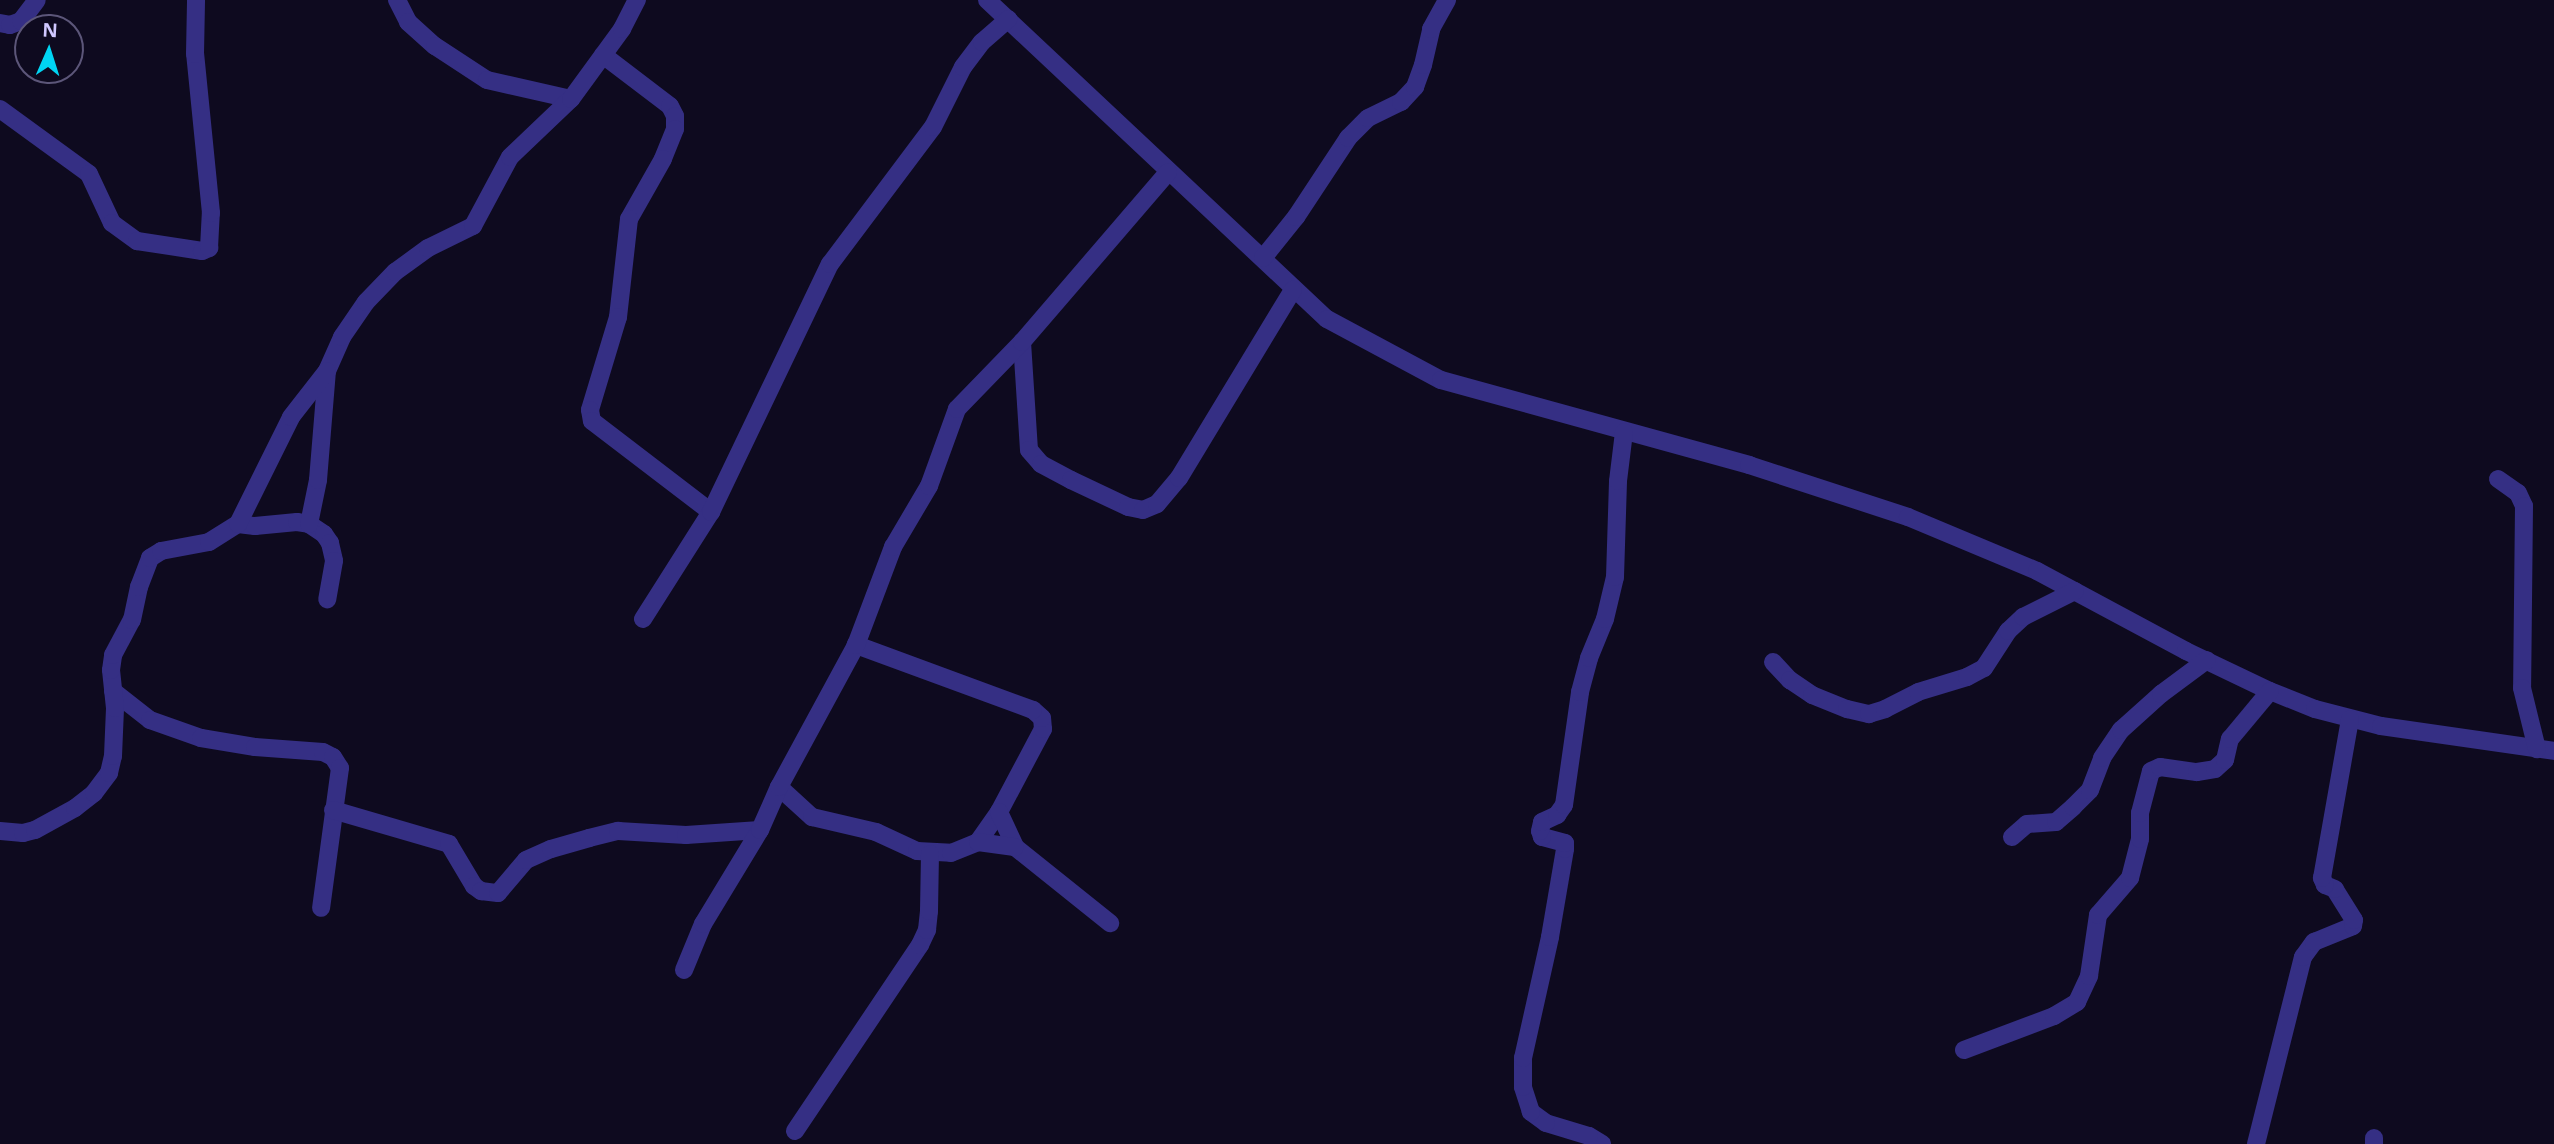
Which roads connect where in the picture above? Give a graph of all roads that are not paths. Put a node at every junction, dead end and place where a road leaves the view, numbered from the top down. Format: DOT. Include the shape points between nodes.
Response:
graph roads {
  1 [pos="37,0"];
  2 [pos="196,0"];
  3 [pos="397,0"];
  4 [pos="638,0"];
  5 [pos="987,0"];
  6 [pos="1447,0"];
  7 [pos="1008,19"];
  8 [pos="0,23"];
  9 [pos="603,55"];
  10 [pos="571,99"];
  11 [pos="0,109"];
  12 [pos="1168,172"];
  13 [pos="1263,258"];
  14 [pos="1293,290"];
  15 [pos="1023,342"];
  16 [pos="327,371"];
  17 [pos="1624,432"];
  18 [pos="2498,479"];
  19 [pos="711,512"];
  20 [pos="238,524"];
  21 [pos="309,524"];
  22 [pos="2075,591"];
  23 [pos="327,599"];
  24 [pos="643,619"];
  25 [pos="856,645"];
  26 [pos="2207,660"];
  27 [pos="1773,662"];
  28 [pos="113,691"];
  29 [pos="2270,691"];
  30 [pos="2350,719"];
  31 [pos="2545,750"];
  32 [pos="779,787"];
  33 [pos="333,810"];
  34 [pos="999,812"];
  35 [pos="760,830"];
  36 [pos="0,831"];
  37 [pos="2012,837"];
  38 [pos="978,842"];
  39 [pos="1015,847"];
  40 [pos="930,854"];
  41 [pos="321,908"];
  42 [pos="1110,923"];
  43 [pos="684,970"];
  44 [pos="1964,1050"];
  45 [pos="796,1131"];
  46 [pos="1602,1144"];
  47 [pos="2256,1144"];
  1 -- 8 [label="street" via="21,21"];
  2 -- 11 [label="street" via="195,54 211,213 209,248 202,251 137,241 112,223 89,174"];
  3 -- 10 [label="street" via="408,22 435,46 487,80"];
  4 -- 9 [label="street"];
  5 -- 7 [label="street"];
  6 -- 13 [label="street" via="1431,29 1415,87 1401,102 1368,118 1348,138"];
  7 -- 12 [label="street"];
  7 -- 19 [label="street" via="963,67 933,127 830,264"];
  9 -- 10 [label="street"];
  9 -- 19 [label="street" via="670,106 675,129 629,219 618,317 590,410 592,421"];
  10 -- 16 [label="street" via="510,157 473,226 428,248 380,287 342,337"];
  12 -- 13 [label="street"];
  12 -- 15 [label="street"];
  13 -- 14 [label="street"];
  14 -- 15 [label="street" via="1179,478 1157,504 1143,510 1070,480 1041,464 1029,450"];
  14 -- 17 [label="street" via="1327,319 1441,380"];
  15 -- 25 [label="street" via="957,409 929,486 893,547"];
  16 -- 20 [label="street" via="291,417"];
  16 -- 21 [label="street" via="318,480"];
  17 -- 22 [label="street" via="1749,465 1908,517"];
  17 -- 46 [label="street" via="1615,577 1580,692 1564,806 1542,822 1540,831 1542,837 1565,843 1565,849 1523,1058 1523,1087 1531,1112 1546,1123"];
  18 -- 31 [label="street" via="2518,494 2524,506 2522,688"];
  19 -- 24 [label="street"];
  20 -- 21 [label="street"];
  20 -- 28 [label="street" via="209,542 161,551 150,558 132,621 113,655"];
  21 -- 23 [label="street" via="330,543 334,561"];
  22 -- 26 [label="street"];
  22 -- 27 [label="street" via="2023,617 1984,668 1869,714 1812,695"];
  25 -- 32 [label="street"];
  25 -- 34 [label="street" via="1033,710 1042,718 1044,729"];
  26 -- 29 [label="street"];
  26 -- 37 [label="street" via="2121,730 2102,758 2090,790 2073,807 2056,822 2027,824"];
  28 -- 33 [label="street" via="150,720 201,738 328,754 340,768"];
  28 -- 36 [label="street" via="113,756 109,773 93,793 35,830"];
  29 -- 30 [label="street"];
  29 -- 44 [label="street" via="2230,738 2225,760 2215,769 2197,772 2160,767 2151,771 2130,878 2098,915 2089,976 2077,1002 2054,1016"];
  30 -- 31 [label="street"];
  30 -- 47 [label="street" via="2322,878 2334,889 2354,920 2353,926 2314,942 2303,957"];
  32 -- 35 [label="street"];
  32 -- 40 [label="street" via="812,817 876,832"];
  33 -- 35 [label="street" via="449,844 474,886 490,893 505,889 526,860 537,854 618,831 696,835"];
  33 -- 41 [label="street"];
  34 -- 38 [label="street"];
  34 -- 39 [label="street"];
  35 -- 43 [label="street" via="703,924"];
  38 -- 39 [label="street"];
  38 -- 40 [label="street" via="951,853"];
  39 -- 42 [label="street"];
  40 -- 45 [label="street" via="929,912 920,946"];
}
